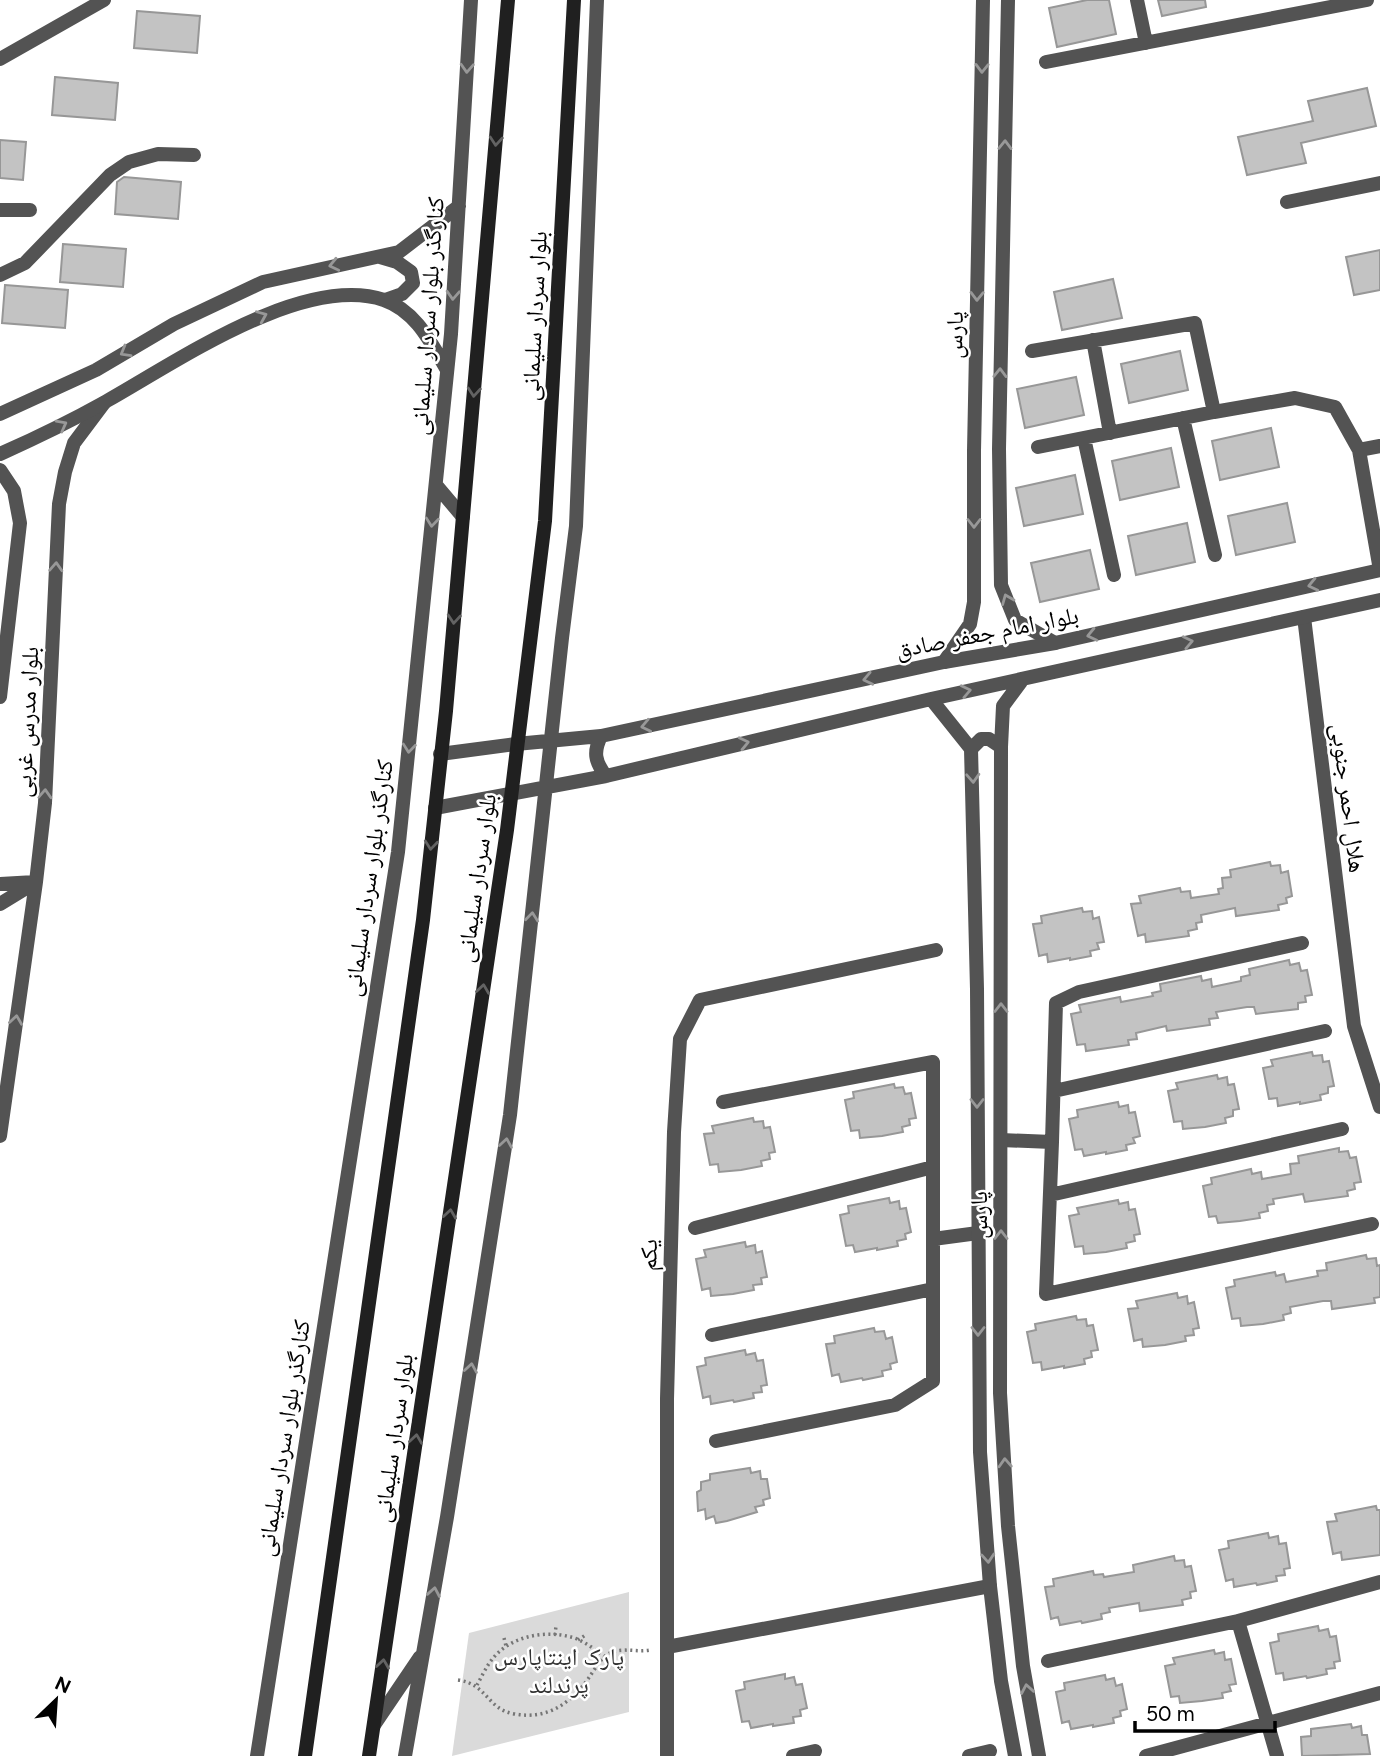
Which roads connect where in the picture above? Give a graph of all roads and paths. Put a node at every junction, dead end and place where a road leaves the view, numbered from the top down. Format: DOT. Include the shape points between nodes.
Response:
graph roads {
  1 [pos="104,0"];
  2 [pos="471,0"];
  3 [pos="508,0"];
  4 [pos="574,0"];
  5 [pos="597,0"];
  6 [pos="984,0"];
  7 [pos="1008,0"];
  8 [pos="1137,0"];
  9 [pos="1367,0"];
  10 [pos="1146,43"];
  11 [pos="0,59"];
  12 [pos="1046,62"];
  13 [pos="194,155"];
  14 [pos="1380,183"];
  15 [pos="1287,202"];
  16 [pos="459,206"];
  17 [pos="0,210"];
  18 [pos="30,210"];
  19 [pos="374,256"];
  20 [pos="0,275"];
  21 [pos="385,300"];
  22 [pos="1093,340"];
  23 [pos="1032,351"];
  24 [pos="447,370"];
  25 [pos="104,403"];
  26 [pos="1214,412"];
  27 [pos="0,414"];
  28 [pos="1183,418"];
  29 [pos="1110,433"];
  30 [pos="1084,438"];
  31 [pos="1380,446"];
  32 [pos="1038,447"];
  33 [pos="1359,450"];
  34 [pos="0,454"];
  35 [pos="0,470"];
  36 [pos="436,485"];
  37 [pos="463,517"];
  38 [pos="1215,555"];
  39 [pos="1380,570"];
  40 [pos="1114,575"];
  41 [pos="1380,600"];
  42 [pos="1304,617"];
  43 [pos="1055,643"];
  44 [pos="944,662"];
  45 [pos="1023,679"];
  46 [pos="0,696"];
  47 [pos="931,699"];
  48 [pos="601,736"];
  49 [pos="552,740"];
  50 [pos="516,744"];
  51 [pos="1001,747"];
  52 [pos="971,749"];
  53 [pos="440,754"];
  54 [pos="607,776"];
  55 [pos="547,788"];
  56 [pos="511,793"];
  57 [pos="435,808"];
  58 [pos="36,882"];
  59 [pos="0,884"];
  60 [pos="0,904"];
  61 [pos="1302,943"];
  62 [pos="936,950"];
  63 [pos="1325,1031"];
  64 [pos="1054,1091"];
  65 [pos="723,1101"];
  66 [pos="1380,1107"];
  67 [pos="1342,1129"];
  68 [pos="0,1136"];
  69 [pos="1001,1140"];
  70 [pos="1052,1142"];
  71 [pos="933,1167"];
  72 [pos="1050,1195"];
  73 [pos="1372,1224"];
  74 [pos="695,1228"];
  75 [pos="978,1233"];
  76 [pos="933,1240"];
  77 [pos="933,1289"];
  78 [pos="712,1335"];
  79 [pos="716,1441"];
  80 [pos="1014,1582"];
  81 [pos="1380,1582"];
  82 [pos="990,1586"];
  83 [pos="1238,1621"];
  84 [pos="556,1626"];
  85 [pos="543,1628"];
  86 [pos="543,1634"];
  87 [pos="587,1634"];
  88 [pos="555,1636"];
  89 [pos="504,1638"];
  90 [pos="578,1640"];
  91 [pos="506,1646"];
  92 [pos="667,1647"];
  93 [pos="424,1652"];
  94 [pos="604,1656"];
  95 [pos="1048,1661"];
  96 [pos="458,1679"];
  97 [pos="477,1685"];
  98 [pos="1380,1693"];
  99 [pos="1268,1723"];
  100 [pos="374,1726"];
  101 [pos="814,1751"];
  102 [pos="990,1751"];
  103 [pos="257,1756"];
  104 [pos="305,1756"];
  105 [pos="369,1756"];
  106 [pos="405,1756"];
  107 [pos="667,1756"];
  108 [pos="793,1756"];
  109 [pos="969,1756"];
  110 [pos="1015,1756"];
  111 [pos="1039,1756"];
  112 [pos="1146,1756"];
  113 [pos="1277,1756"];
  1 -- 11 [label="street"];
  2 -- 16 [label="street, کنارگذر بلوار سردار سلیمانی, one-way"];
  3 -- 37 [label="main road, بلوار سردار سلیمانی, one-way"];
  4 -- 50 [label="main road, بلوار سردار سلیمانی" via="545,521"];
  5 -- 49 [label="street" via="576,526"];
  6 -- 44 [label="street, پارس, one-way" via="974,602 971,624"];
  43 -- 7 [label="street, پارس, one-way" via="1016,620 1001,584 999,449"];
  8 -- 10 [label="street"];
  9 -- 10 [label="street"];
  10 -- 12 [label="street"];
  13 -- 20 [label="street" via="158,154 129,162 110,175 25,263"];
  14 -- 15 [label="street"];
  16 -- 19 [label="street" via="399,251"];
  16 -- 24 [label="street, کنارگذر بلوار سردار سلیمانی, one-way"];
  17 -- 18 [label="street"];
  19 -- 21 [label="street" via="397,262 411,272 413,284"];
  19 -- 27 [label="street, one-way" via="263,282 174,324 96,370"];
  21 -- 24 [label="street" via="418,322"];
  25 -- 21 [label="street, one-way" via="262,315 346,295"];
  22 -- 23 [label="street"];
  22 -- 26 [label="street" via="1195,323"];
  22 -- 29 [label="street"];
  24 -- 36 [label="street, کنارگذر بلوار سردار سلیمانی"];
  34 -- 25 [label="street, one-way"];
  58 -- 25 [label="street, بلوار مدرس غربی, one-way" via="45,803 59,504 74,443"];
  26 -- 28 [label="street"];
  26 -- 33 [label="street" via="1295,398 1335,407"];
  28 -- 29 [label="street"];
  28 -- 38 [label="street"];
  29 -- 30 [label="street"];
  30 -- 32 [label="street"];
  30 -- 40 [label="street"];
  31 -- 33 [label="street"];
  33 -- 39 [label="street"];
  35 -- 46 [label="street, بلوار مدرس غربی" via="14,491 20,523"];
  36 -- 37 [label="street"];
  36 -- 103 [label="street, کنارگذر بلوار سردار سلیمانی, one-way" via="398,852"];
  37 -- 53 [label="main road, بلوار سردار سلیمانی, one-way"];
  39 -- 43 [label="street, بلوار امام جعفر صادق, one-way"];
  41 -- 42 [label="street, بلوار امام جعفر صادق"];
  45 -- 42 [label="street, بلوار امام جعفر صادق, one-way"];
  42 -- 66 [label="street, هلال احمر جنوبی" via="1354,1026"];
  43 -- 44 [label="street, بلوار امام جعفر صادق"];
  44 -- 48 [label="street, بلوار امام جعفر صادق, one-way"];
  47 -- 45 [label="street, بلوار امام جعفر صادق, one-way"];
  45 -- 51 [label="street, پارس" via="1003,706"];
  47 -- 52 [label="street"];
  54 -- 47 [label="street, بلوار امام جعفر صادق, one-way"];
  48 -- 49 [label="street, بلوار امام جعفر صادق"];
  48 -- 54 [label="street" via="595,748 597,764"];
  49 -- 50 [label="street, بلوار امام جعفر صادق"];
  49 -- 55 [label="street"];
  50 -- 53 [label="street, بلوار امام جعفر صادق"];
  50 -- 56 [label="main road, بلوار سردار سلیمانی"];
  51 -- 52 [label="street" via="989,738"];
  69 -- 51 [label="street, پارس, one-way"];
  52 -- 75 [label="street, پارس, one-way"];
  53 -- 57 [label="main road, بلوار سردار سلیمانی"];
  54 -- 55 [label="street, بلوار امام جعفر صادق"];
  55 -- 56 [label="street, بلوار امام جعفر صادق"];
  93 -- 55 [label="street, one-way" via="510,1115"];
  56 -- 57 [label="street, بلوار امام جعفر صادق"];
  100 -- 56 [label="main road, بلوار سردار سلیمانی, one-way"];
  57 -- 104 [label="main road, بلوار سردار سلیمانی, one-way"];
  58 -- 59 [label="street"];
  58 -- 60 [label="street"];
  68 -- 58 [label="street, بلوار مدرس غربی, one-way"];
  61 -- 64 [label="street" via="1079,992 1056,1003"];
  62 -- 92 [label="street, یکم" via="700,1000 680,1039 667,1399"];
  63 -- 64 [label="street"];
  64 -- 70 [label="street"];
  65 -- 71 [label="street" via="933,1062"];
  67 -- 72 [label="street"];
  69 -- 70 [label="street"];
  80 -- 69 [label="street, پارس, one-way" via="1000,1393"];
  70 -- 72 [label="street"];
  71 -- 74 [label="street"];
  71 -- 76 [label="street"];
  72 -- 73 [label="street" via="1046,1294"];
  75 -- 76 [label="street"];
  75 -- 82 [label="street, پارس, one-way" via="980,1452"];
  76 -- 77 [label="street"];
  77 -- 78 [label="street"];
  77 -- 79 [label="street" via="933,1381 895,1405"];
  80 -- 82 [label="street"];
  111 -- 80 [label="street, پارس, one-way"];
  81 -- 83 [label="street"];
  82 -- 92 [label="street"];
  82 -- 110 [label="street, پارس"];
  83 -- 95 [label="street"];
  83 -- 99 [label="street"];
  84 -- 88 [label="path"];
  85 -- 86 [label="path"];
  86 -- 88 [label="path"];
  86 -- 91 [label="path"];
  87 -- 90 [label="path"];
  88 -- 90 [label="path"];
  89 -- 91 [label="path"];
  90 -- 94 [label="path"];
  91 -- 97 [label="path" via="492,1658"];
  92 -- 94 [label="path" via="621,1649"];
  92 -- 107 [label="street, یکم"];
  93 -- 100 [label="street"];
  93 -- 106 [label="street"];
  94 -- 97 [label="path" via="579,1692 560,1709 516,1715 501,1710"];
  96 -- 97 [label="path"];
  98 -- 99 [label="street"];
  99 -- 112 [label="street"];
  99 -- 113 [label="street"];
  100 -- 105 [label="main road, بلوار سردار سلیمانی"];
  101 -- 108 [label="street"];
  102 -- 109 [label="street"];
}
